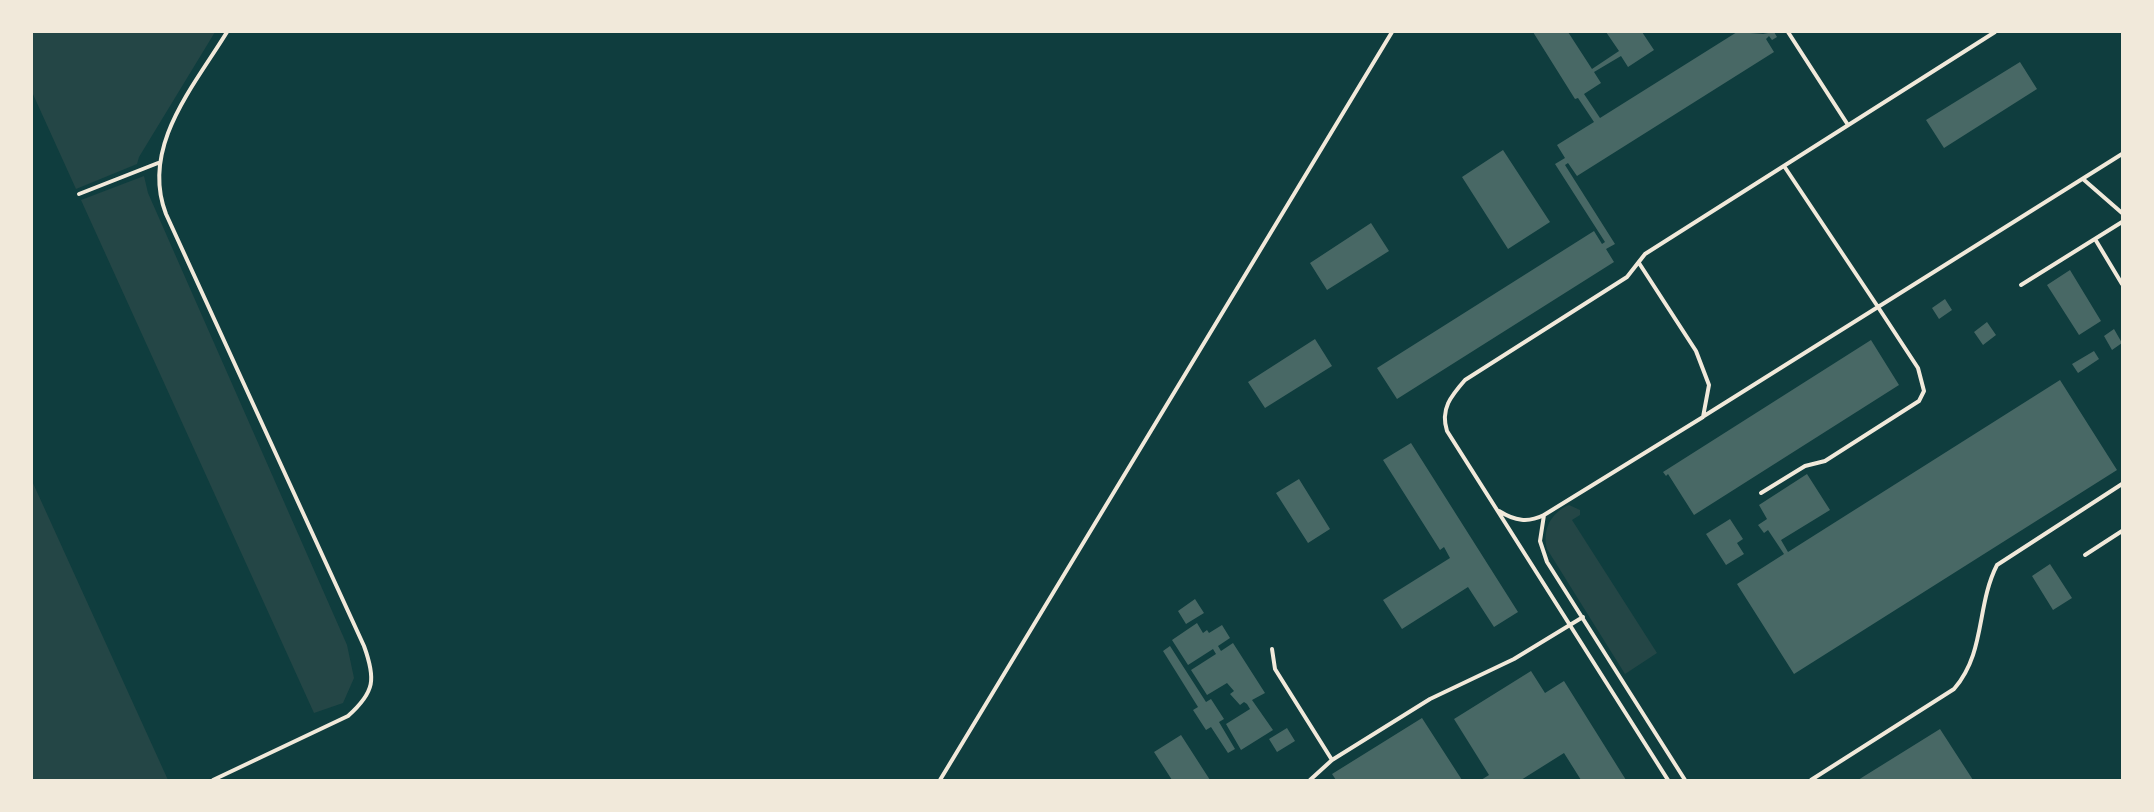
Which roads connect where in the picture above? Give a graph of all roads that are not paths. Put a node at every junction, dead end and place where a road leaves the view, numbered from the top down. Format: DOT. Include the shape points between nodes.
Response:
graph roads {
  1 [pos="227,32"];
  2 [pos="1392,32"];
  3 [pos="1788,32"];
  4 [pos="1995,32"];
  5 [pos="1848,125"];
  6 [pos="2122,154"];
  7 [pos="158,163"];
  8 [pos="1784,166"];
  9 [pos="2083,179"];
  10 [pos="79,194"];
  11 [pos="2122,213"];
  12 [pos="2122,222"];
  13 [pos="2095,239"];
  14 [pos="1639,263"];
  15 [pos="2122,284"];
  16 [pos="2021,285"];
  17 [pos="1878,307"];
  18 [pos="1703,417"];
  19 [pos="2122,484"];
  20 [pos="1761,493"];
  21 [pos="1496,508"];
  22 [pos="1545,515"];
  23 [pos="2122,531"];
  24 [pos="2085,555"];
  25 [pos="1583,617"];
  26 [pos="1570,625"];
  27 [pos="1272,649"];
  28 [pos="1332,760"];
  29 [pos="213,780"];
  30 [pos="940,780"];
  31 [pos="1310,780"];
  32 [pos="1668,780"];
  33 [pos="1685,780"];
  34 [pos="1811,780"];
  1 -- 7 [label="lane" via="171,126"];
  2 -- 30 [label="lane"];
  3 -- 5 [label="lane"];
  4 -- 5 [label="lane"];
  5 -- 8 [label="lane"];
  6 -- 9 [label="lane"];
  7 -- 10 [label="lane"];
  7 -- 29 [label="lane" via="158,187 166,214 364,646 371,671 370,692 348,716"];
  8 -- 14 [label="lane" via="1645,254"];
  8 -- 17 [label="lane"];
  9 -- 11 [label="lane"];
  9 -- 17 [label="lane"];
  12 -- 13 [label="lane"];
  13 -- 15 [label="lane"];
  13 -- 16 [label="lane"];
  14 -- 18 [label="lane" via="1696,351 1709,385"];
  14 -- 21 [label="lane" via="1627,277 1465,380 1448,400 1443,421 1447,431"];
  17 -- 18 [label="lane"];
  17 -- 20 [label="lane" via="1918,368 1924,391 1919,401 1825,461 1805,466"];
  18 -- 22 [label="lane"];
  19 -- 34 [label="lane" via="1998,565 1991,578 1973,661 1954,689"];
  21 -- 22 [label="lane" via="1519,520"];
  21 -- 26 [label="lane"];
  22 -- 25 [label="lane" via="1540,528 1542,551"];
  23 -- 24 [label="lane"];
  25 -- 26 [label="lane"];
  25 -- 33 [label="lane"];
  26 -- 28 [label="lane" via="1514,658 1430,699"];
  26 -- 32 [label="lane"];
  27 -- 28 [label="lane" via="1275,669"];
  28 -- 31 [label="lane"];
}
